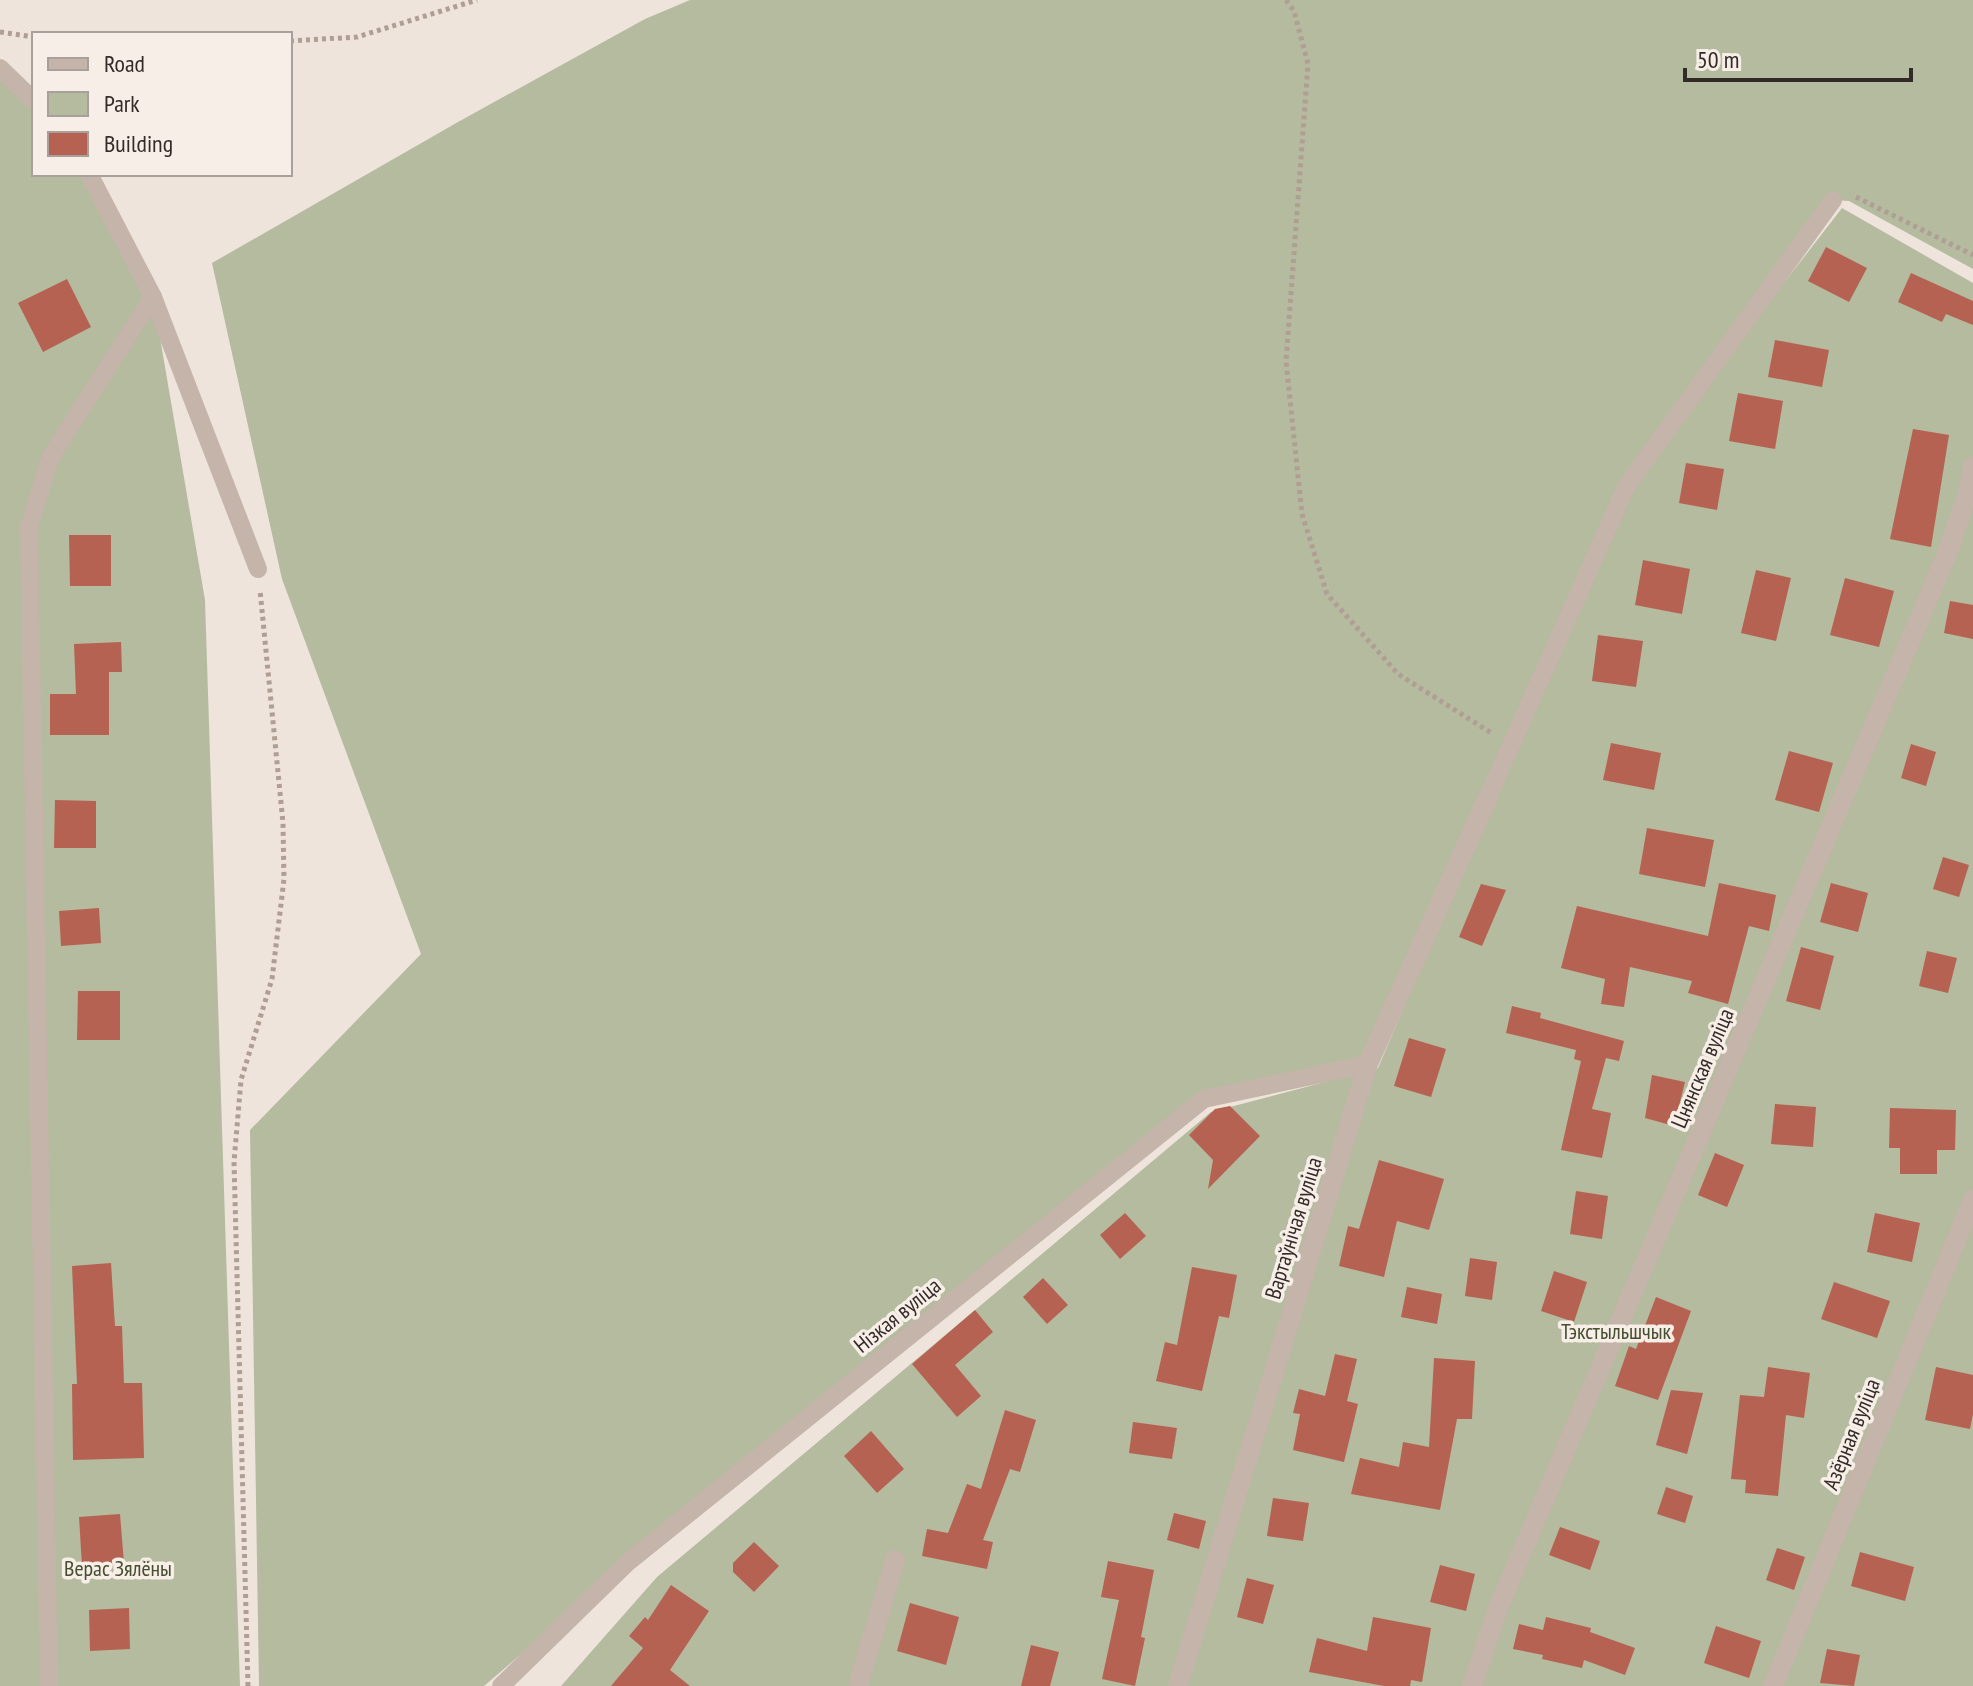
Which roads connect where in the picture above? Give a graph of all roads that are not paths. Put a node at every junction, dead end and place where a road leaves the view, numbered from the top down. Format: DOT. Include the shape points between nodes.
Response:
graph roads {
  1 [pos="0,68"];
  2 [pos="32,99"];
  3 [pos="90,176"];
  4 [pos="1833,200"];
  5 [pos="153,297"];
  6 [pos="1973,467"];
  7 [pos="258,569"];
  8 [pos="1488,797"];
  9 [pos="1368,1064"];
  10 [pos="1973,1200"];
  11 [pos="895,1560"];
  12 [pos="49,1686"];
  13 [pos="501,1686"];
  14 [pos="858,1686"];
  15 [pos="1178,1686"];
  16 [pos="1472,1686"];
  17 [pos="1773,1686"];
  1 -- 2 [label="lane"];
  3 -- 5 [label="lane"];
  4 -- 8 [label="lane" via="1626,487"];
  5 -- 7 [label="lane"];
  5 -- 12 [label="lane" via="51,456 29,527"];
  6 -- 16 [label="street, Цнянская вуліца" via="1947,554 1499,1606"];
  8 -- 9 [label="street, Вартаўнічая вуліца"];
  9 -- 13 [label="lane, Нізкая вуліца" via="1204,1099 627,1563"];
  9 -- 15 [label="street, Вартаўнічая вуліца"];
  10 -- 17 [label="street, Азёрная вуліца"];
  11 -- 14 [label="street"];
}
